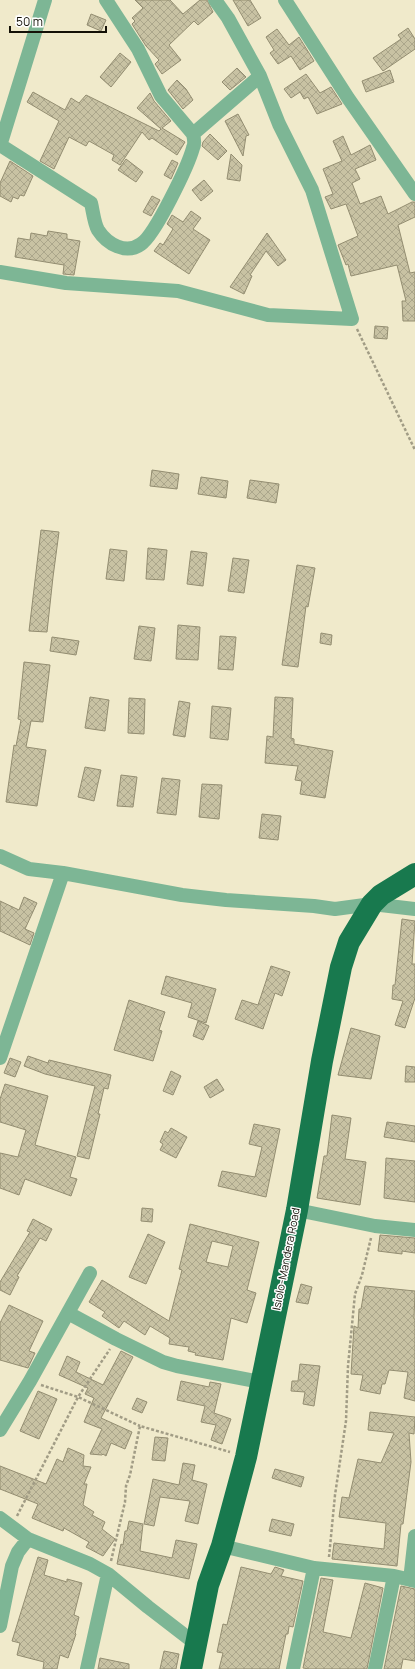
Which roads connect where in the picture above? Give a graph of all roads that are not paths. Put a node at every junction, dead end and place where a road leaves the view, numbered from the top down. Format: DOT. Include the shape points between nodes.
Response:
graph roads {
  1 [pos="45,0"];
  2 [pos="106,0"];
  3 [pos="215,0"];
  4 [pos="285,0"];
  5 [pos="260,76"];
  6 [pos="192,134"];
  7 [pos="0,146"];
  8 [pos="415,194"];
  9 [pos="0,272"];
  10 [pos="0,856"];
  11 [pos="62,873"];
  12 [pos="415,874"];
  13 [pos="372,904"];
  14 [pos="415,909"];
  15 [pos="0,1058"];
  16 [pos="297,1210"];
  17 [pos="415,1230"];
  18 [pos="90,1273"];
  19 [pos="68,1313"];
  20 [pos="261,1382"];
  21 [pos="0,1430"];
  22 [pos="0,1518"];
  23 [pos="415,1536"];
  24 [pos="28,1539"];
  25 [pos="222,1546"];
  26 [pos="314,1568"];
  27 [pos="108,1574"];
  28 [pos="394,1576"];
  29 [pos="412,1581"];
  30 [pos="0,1626"];
  31 [pos="196,1644"];
  32 [pos="87,1669"];
  33 [pos="191,1669"];
  34 [pos="293,1669"];
  35 [pos="375,1669"];
  1 -- 7 [label="street"];
  2 -- 6 [label="street" via="138,49 161,96"];
  3 -- 5 [label="street" via="228,18"];
  4 -- 8 [label="street" via="348,98"];
  5 -- 6 [label="street"];
  5 -- 9 [label="street" via="278,124 312,190 352,320 268,315 178,291 66,282"];
  6 -- 7 [label="street" via="194,148 170,201 148,238 142,244 128,249 111,244 98,229 91,203"];
  10 -- 11 [label="street" via="29,869"];
  11 -- 13 [label="street" via="226,900 335,908"];
  11 -- 15 [label="street"];
  12 -- 13 [label="highway, Isiolo-Mandera Road"];
  13 -- 14 [label="street"];
  13 -- 16 [label="highway, Isiolo-Mandera Road" via="349,942 341,968 322,1061"];
  16 -- 17 [label="street" via="374,1226"];
  16 -- 20 [label="highway, Isiolo-Mandera Road"];
  18 -- 19 [label="street"];
  19 -- 20 [label="street" via="164,1362"];
  19 -- 21 [label="street"];
  20 -- 25 [label="highway, Isiolo-Mandera Road" via="246,1457"];
  22 -- 24 [label="street"];
  23 -- 29 [label="street"];
  24 -- 27 [label="street"];
  24 -- 30 [label="street" via="12,1566"];
  25 -- 26 [label="street"];
  25 -- 31 [label="highway, Isiolo-Mandera Road" via="208,1585"];
  26 -- 28 [label="street"];
  26 -- 34 [label="street"];
  27 -- 31 [label="street"];
  27 -- 32 [label="street"];
  28 -- 29 [label="street"];
  28 -- 35 [label="street"];
  31 -- 33 [label="highway, Isiolo-Mandera Road"];
}
